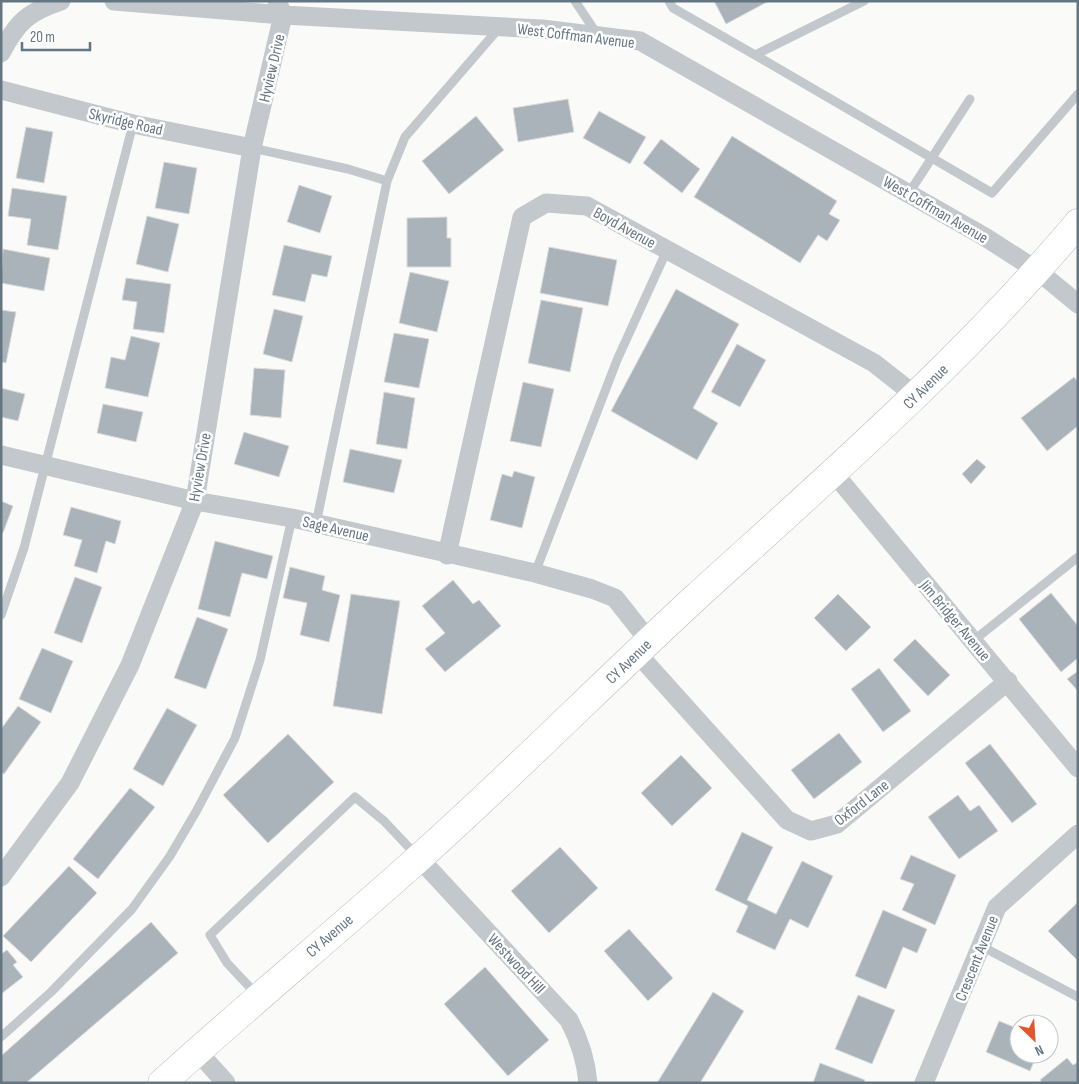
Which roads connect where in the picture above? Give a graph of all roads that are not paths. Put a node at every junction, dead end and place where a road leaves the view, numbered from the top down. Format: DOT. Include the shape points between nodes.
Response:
graph roads {
  1 [pos="61,1"];
  2 [pos="114,1"];
  3 [pos="575,1"];
  4 [pos="669,1"];
  5 [pos="864,1"];
  6 [pos="280,8"];
  7 [pos="500,26"];
  8 [pos="598,36"];
  9 [pos="1,53"];
  10 [pos="756,55"];
  11 [pos="1,90"];
  12 [pos="1078,94"];
  13 [pos="970,99"];
  14 [pos="133,124"];
  15 [pos="252,148"];
  16 [pos="932,159"];
  17 [pos="387,181"];
  18 [pos="909,193"];
  19 [pos="1078,223"];
  20 [pos="667,250"];
  21 [pos="1038,271"];
  22 [pos="1078,304"];
  23 [pos="916,396"];
  24 [pos="1,455"];
  25 [pos="45,466"];
  26 [pos="833,472"];
  27 [pos="195,501"];
  28 [pos="292,518"];
  29 [pos="316,524"];
  30 [pos="447,555"];
  31 [pos="1078,557"];
  32 [pos="535,573"];
  33 [pos="1,615"];
  34 [pos="973,641"];
  35 [pos="643,647"];
  36 [pos="1008,681"];
  37 [pos="1078,768"];
  38 [pos="1078,834"];
  39 [pos="419,858"];
  40 [pos="1,877"];
  41 [pos="981,946"];
  42 [pos="258,996"];
  43 [pos="1078,997"];
  44 [pos="1,1037"];
  45 [pos="197,1051"];
  46 [pos="928,1082"];
  47 [pos="162,1083"];
  48 [pos="226,1083"];
  49 [pos="588,1083"];
  1 -- 9 [label="street" via="38,8 13,30"];
  2 -- 6 [label="street, West Coffman Avenue"];
  3 -- 8 [label="lane"];
  4 -- 10 [label="lane" via="673,8"];
  5 -- 10 [label="lane"];
  6 -- 7 [label="street, West Coffman Avenue"];
  6 -- 15 [label="street, Hyview Drive"];
  7 -- 8 [label="street, West Coffman Avenue"];
  7 -- 17 [label="lane" via="405,137"];
  8 -- 18 [label="street, West Coffman Avenue" via="640,41"];
  10 -- 16 [label="lane"];
  11 -- 14 [label="street, Skyridge Road"];
  12 -- 16 [label="lane" via="992,193"];
  13 -- 16 [label="lane"];
  14 -- 15 [label="street, Skyridge Road"];
  14 -- 25 [label="lane"];
  15 -- 17 [label="lane"];
  15 -- 27 [label="street, Hyview Drive"];
  16 -- 18 [label="lane"];
  17 -- 29 [label="lane"];
  18 -- 21 [label="street, West Coffman Avenue"];
  19 -- 21 [label="main road, CY Avenue"];
  20 -- 23 [label="street, Boyd Avenue" via="874,362"];
  20 -- 30 [label="street, Boyd Avenue" via="587,206 546,203 522,217"];
  20 -- 32 [label="lane" via="618,360"];
  21 -- 22 [label="street, West Coffman Avenue"];
  21 -- 23 [label="main road, CY Avenue"];
  23 -- 26 [label="main road, CY Avenue"];
  24 -- 25 [label="street, Sage Avenue"];
  25 -- 27 [label="street, Sage Avenue"];
  25 -- 33 [label="lane" via="24,548"];
  26 -- 34 [label="street, Jim Bridger Avenue"];
  26 -- 35 [label="main road, CY Avenue"];
  27 -- 28 [label="street, Sage Avenue"];
  27 -- 40 [label="street, Hyview Drive" via="130,665 70,783"];
  28 -- 29 [label="street, Sage Avenue"];
  28 -- 44 [label="lane" via="260,660 235,738 198,810 132,909 51,992"];
  29 -- 30 [label="street, Sage Avenue"];
  30 -- 32 [label="street, Sage Avenue"];
  31 -- 34 [label="lane"];
  32 -- 35 [label="street, Sage Avenue" via="615,598"];
  34 -- 36 [label="street, Jim Bridger Avenue"];
  35 -- 36 [label="street, Oxford Lane" via="787,820 811,831 837,824"];
  35 -- 39 [label="main road, CY Avenue"];
  36 -- 37 [label="street, Jim Bridger Avenue"];
  38 -- 41 [label="street, Crescent Avenue" via="996,907"];
  39 -- 42 [label="main road, CY Avenue"];
  39 -- 42 [label="lane" via="355,797 210,935 227,964"];
  39 -- 49 [label="street, Westwood Hill" via="569,1020 586,1059"];
  41 -- 43 [label="lane"];
  41 -- 46 [label="street, Crescent Avenue"];
  42 -- 45 [label="main road, CY Avenue"];
  45 -- 47 [label="main road, CY Avenue"];
  45 -- 48 [label="street"];
}
